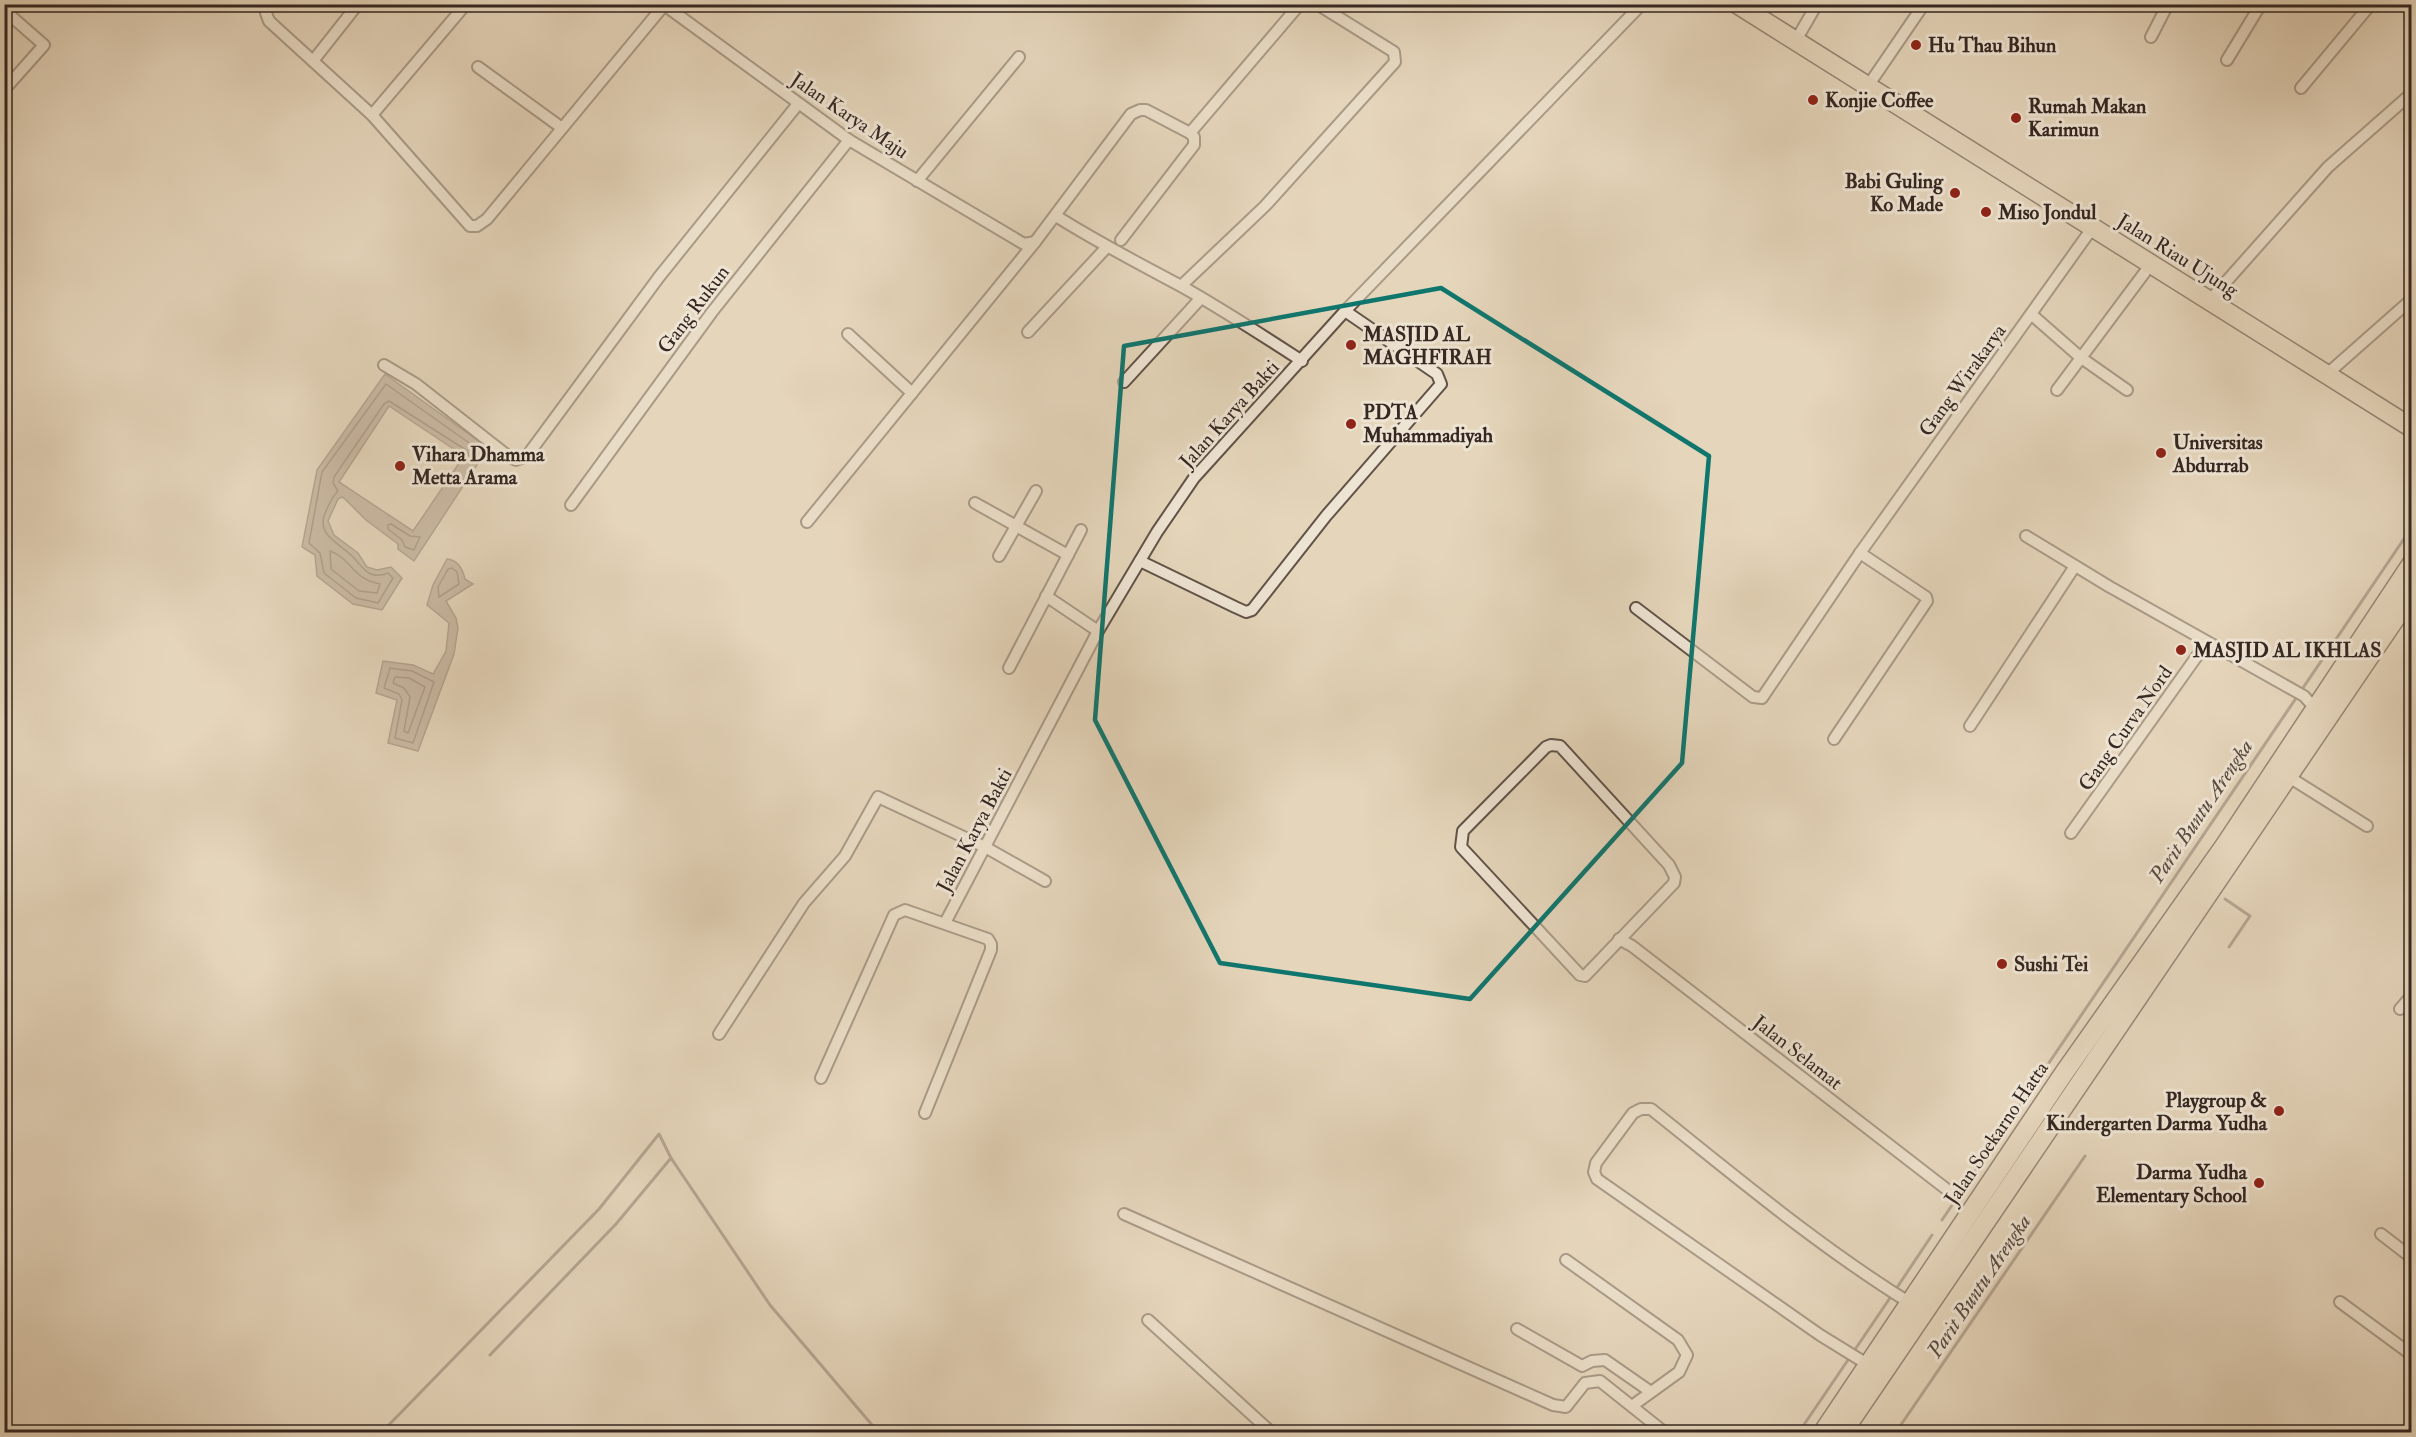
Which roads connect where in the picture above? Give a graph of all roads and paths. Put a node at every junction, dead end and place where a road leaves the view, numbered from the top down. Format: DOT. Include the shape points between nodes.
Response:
graph roads {
  1 [pos="269,4"];
  2 [pos="358,4"];
  3 [pos="466,4"];
  4 [pos="1300,4"];
  5 [pos="1317,4"];
  6 [pos="1642,4"];
  7 [pos="1737,4"];
  8 [pos="1817,4"];
  9 [pos="1924,4"];
  10 [pos="2168,4"];
  11 [pos="2261,4"];
  12 [pos="2371,4"];
  13 [pos="664,5"];
  14 [pos="4,10"];
  15 [pos="2151,37"];
  16 [pos="1795,42"];
  17 [pos="1019,57"];
  18 [pos="2227,60"];
  19 [pos="313,61"];
  20 [pos="478,67"];
  21 [pos="1868,86"];
  22 [pos="2301,88"];
  23 [pos="4,90"];
  24 [pos="2412,93"];
  25 [pos="798,104"];
  26 [pos="372,115"];
  27 [pos="562,128"];
  28 [pos="1192,135"];
  29 [pos="849,140"];
  30 [pos="917,181"];
  31 [pos="1056,216"];
  32 [pos="2093,227"];
  33 [pos="1120,240"];
  34 [pos="1035,242"];
  35 [pos="1106,248"];
  36 [pos="2151,264"];
  37 [pos="1181,286"];
  38 [pos="1201,298"];
  39 [pos="2412,299"];
  40 [pos="2209,301"];
  41 [pos="1346,311"];
  42 [pos="2031,314"];
  43 [pos="1028,332"];
  44 [pos="848,334"];
  45 [pos="2080,357"];
  46 [pos="1302,361"];
  47 [pos="384,365"];
  48 [pos="2326,375"];
  49 [pos="1124,382"];
  50 [pos="2057,390"];
  51 [pos="2127,390"];
  52 [pos="912,393"];
  53 [pos="2412,428"];
  54 [pos="1036,491"];
  55 [pos="975,503"];
  56 [pos="571,505"];
  57 [pos="807,522"];
  58 [pos="1016,526"];
  59 [pos="1081,530"];
  60 [pos="2026,536"];
  61 [pos="1860,553"];
  62 [pos="1068,555"];
  63 [pos="999,556"];
  64 [pos="1140,561"];
  65 [pos="2412,563"];
  66 [pos="2075,566"];
  67 [pos="2412,594"];
  68 [pos="1047,596"];
  69 [pos="1636,608"];
  70 [pos="1098,631"];
  71 [pos="2207,642"];
  72 [pos="1009,668"];
  73 [pos="2309,702"];
  74 [pos="1970,726"];
  75 [pos="1834,739"];
  76 [pos="2289,777"];
  77 [pos="2367,826"];
  78 [pos="2071,833"];
  79 [pos="985,847"];
  80 [pos="1045,881"];
  81 [pos="945,923"];
  82 [pos="1619,939"];
  83 [pos="2412,995"];
  84 [pos="2400,1010"];
  85 [pos="719,1034"];
  86 [pos="821,1078"];
  87 [pos="925,1113"];
  88 [pos="1954,1195"];
  89 [pos="1124,1214"];
  90 [pos="2381,1234"];
  91 [pos="2412,1258"];
  92 [pos="1566,1260"];
  93 [pos="1936,1263"];
  94 [pos="1954,1272"];
  95 [pos="1899,1296"];
  96 [pos="2340,1302"];
  97 [pos="1148,1320"];
  98 [pos="1517,1329"];
  99 [pos="2412,1355"];
  100 [pos="1856,1358"];
  101 [pos="1651,1392"];
  102 [pos="1632,1406"];
  103 [pos="1271,1432"];
  104 [pos="1664,1432"];
  105 [pos="1823,1432"];
  106 [pos="1844,1432"];
  1 -- 19 [label="street" via="268,21"];
  2 -- 19 [label="street"];
  3 -- 26 [label="street"];
  4 -- 28 [label="street"];
  5 -- 37 [label="street" via="1394,52 1395,62 1265,206"];
  6 -- 41 [label="street, Jalan Karya Bakti"];
  7 -- 16 [label="main road, Jalan Riau Ujung"];
  8 -- 16 [label="street"];
  9 -- 21 [label="street"];
  10 -- 15 [label="street"];
  11 -- 18 [label="street"];
  12 -- 22 [label="street"];
  13 -- 25 [label="street, Jalan Karya Maju"];
  13 -- 27 [label="street"];
  14 -- 23 [label="street" via="44,45"];
  16 -- 21 [label="main road, Jalan Riau Ujung"];
  17 -- 30 [label="street"];
  19 -- 26 [label="street"];
  20 -- 27 [label="street"];
  21 -- 32 [label="main road, Jalan Riau Ujung"];
  24 -- 40 [label="street" via="2328,167"];
  25 -- 29 [label="street, Jalan Karya Maju"];
  25 -- 47 [label="street" via="659,277 523,459 508,456 416,384"];
  26 -- 27 [label="street" via="470,226 487,219"];
  28 -- 31 [label="street" via="1146,110 1131,114"];
  28 -- 33 [label="street" via="1194,145"];
  29 -- 30 [label="street, Jalan Karya Maju"];
  29 -- 56 [label="street, Gang Rukun" via="712,312"];
  30 -- 34 [label="street, Jalan Karya Maju" via="1024,244"];
  31 -- 34 [label="street"];
  31 -- 35 [label="street"];
  32 -- 36 [label="main road, Jalan Riau Ujung"];
  32 -- 42 [label="street, Gang Wirakarya"];
  34 -- 52 [label="street"];
  35 -- 37 [label="street"];
  35 -- 43 [label="street"];
  36 -- 40 [label="main road, Jalan Riau Ujung"];
  36 -- 45 [label="street"];
  37 -- 38 [label="street"];
  38 -- 46 [label="street"];
  38 -- 49 [label="street"];
  39 -- 48 [label="street"];
  40 -- 48 [label="main road, Jalan Riau Ujung"];
  41 -- 46 [label="street, Jalan Karya Bakti"];
  41 -- 64 [label="street" via="1437,374 1441,384 1326,516 1252,610 1246,612"];
  42 -- 45 [label="street"];
  42 -- 61 [label="street, Gang Wirakarya"];
  44 -- 52 [label="street"];
  45 -- 50 [label="street"];
  45 -- 51 [label="street"];
  46 -- 64 [label="street, Jalan Karya Bakti" via="1194,478"];
  48 -- 53 [label="main road, Jalan Riau Ujung"];
  52 -- 57 [label="street"];
  54 -- 58 [label="street"];
  55 -- 58 [label="street"];
  58 -- 62 [label="street"];
  58 -- 63 [label="street"];
  59 -- 62 [label="street"];
  60 -- 66 [label="street"];
  61 -- 69 [label="street, Gang Wirakarya" via="1762,698 1753,697"];
  61 -- 75 [label="street" via="1926,597 1926,601"];
  62 -- 68 [label="street"];
  64 -- 70 [label="street, Jalan Karya Bakti"];
  65 -- 73 [label="main road, Jalan Soekarno Hatta"];
  66 -- 71 [label="street"];
  66 -- 74 [label="street"];
  67 -- 76 [label="main road, Jalan Soekarno Hatta"];
  68 -- 70 [label="street"];
  68 -- 72 [label="street"];
  70 -- 79 [label="street, Jalan Karya Bakti"];
  71 -- 73 [label="street"];
  71 -- 78 [label="street, Gang Curva Nord"];
  73 -- 93 [label="main road, Jalan Soekarno Hatta" via="2225,845"];
  76 -- 77 [label="street"];
  76 -- 94 [label="main road, Jalan Soekarno Hatta"];
  79 -- 80 [label="street"];
  79 -- 81 [label="street, Jalan Karya Bakti"];
  79 -- 85 [label="street" via="877,797 845,856 804,903"];
  81 -- 86 [label="street" via="905,910 894,915"];
  81 -- 87 [label="street" via="988,939 991,950"];
  82 -- 82 [label="street" via="1590,972 1580,975 1461,847 1463,831 1546,747 1560,747 1673,871 1674,883"];
  82 -- 88 [label="street, Jalan Selamat"];
  83 -- 84 [label="street"];
  89 -- 102 [label="street" via="1553,1405 1566,1407 1585,1383 1596,1380"];
  90 -- 91 [label="street"];
  92 -- 101 [label="street" via="1678,1340 1687,1354 1679,1372"];
  93 -- 94 [label="main road"];
  93 -- 95 [label="main road, Jalan Soekarno Hatta"];
  94 -- 106 [label="main road, Jalan Soekarno Hatta"];
  95 -- 100 [label="main road, Jalan Soekarno Hatta"];
  95 -- 100 [label="street" via="1783,1213 1651,1109 1641,1108 1633,1113 1596,1164 1597,1179"];
  96 -- 99 [label="street"];
  97 -- 103 [label="street"];
  98 -- 101 [label="street" via="1582,1366 1605,1360"];
  100 -- 105 [label="main road, Jalan Soekarno Hatta"];
  101 -- 102 [label="street"];
  102 -- 104 [label="street"];
}
